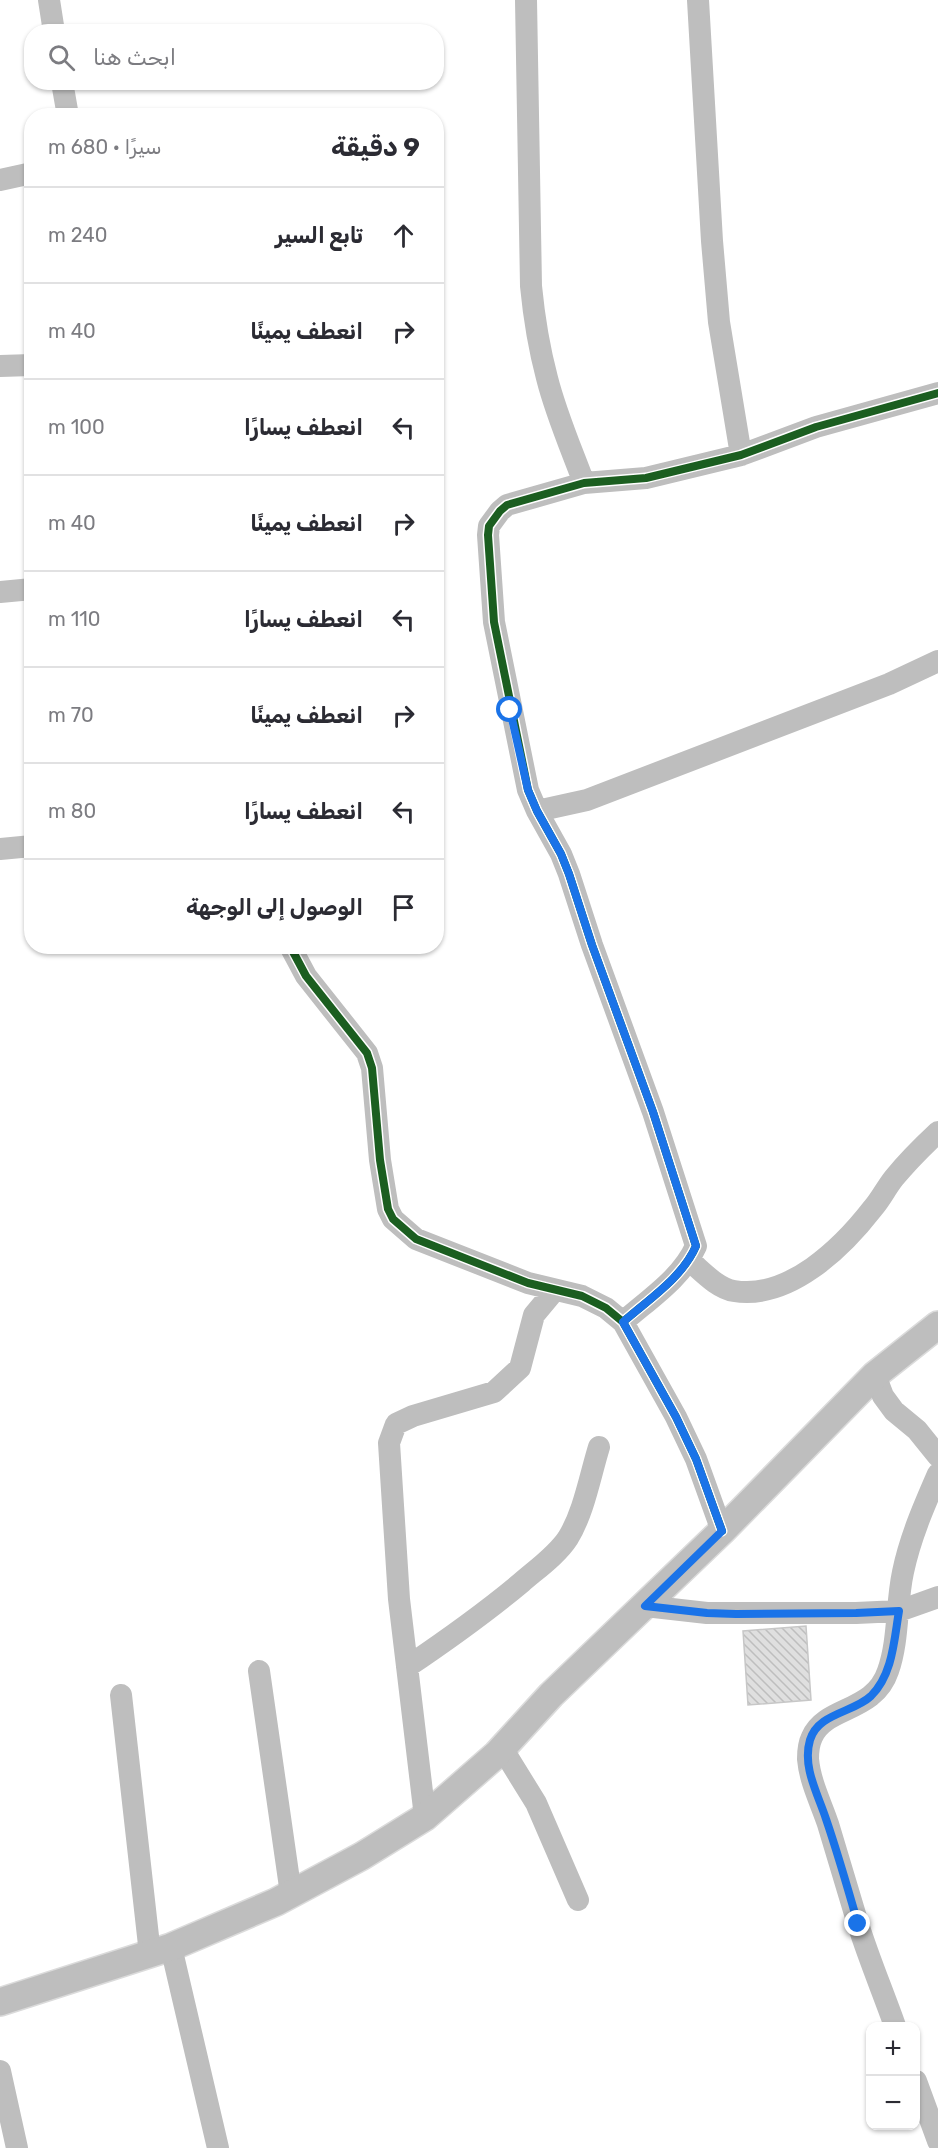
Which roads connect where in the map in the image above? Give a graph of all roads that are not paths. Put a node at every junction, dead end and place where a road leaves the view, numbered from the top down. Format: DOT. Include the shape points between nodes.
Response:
graph roads {
  1 [pos="49,0"];
  2 [pos="526,0"];
  3 [pos="698,0"];
  4 [pos="53,24"];
  5 [pos="63,90"];
  6 [pos="67,108"];
  7 [pos="24,175"];
  8 [pos="0,180"];
  9 [pos="24,365"];
  10 [pos="0,366"];
  11 [pos="938,393"];
  12 [pos="741,455"];
  13 [pos="584,483"];
  14 [pos="24,590"];
  15 [pos="0,592"];
  16 [pos="938,661"];
  17 [pos="537,811"];
  18 [pos="24,847"];
  19 [pos="0,849"];
  20 [pos="294,954"];
  21 [pos="938,1132"];
  22 [pos="690,1261"];
  23 [pos="554,1291"];
  24 [pos="623,1322"];
  25 [pos="938,1324"];
  26 [pos="875,1375"];
  27 [pos="599,1447"];
  28 [pos="938,1456"];
  29 [pos="938,1474"];
  30 [pos="722,1531"];
  31 [pos="938,1598"];
  32 [pos="645,1606"];
  33 [pos="899,1611"];
  34 [pos="407,1667"];
  35 [pos="259,1671"];
  36 [pos="121,1695"];
  37 [pos="502,1748"];
  38 [pos="425,1817"];
  39 [pos="291,1894"];
  40 [pos="578,1900"];
  41 [pos="161,1951"];
  42 [pos="0,2002"];
  43 [pos="894,2022"];
  44 [pos="0,2072"];
  45 [pos="920,2094"];
  46 [pos="938,2140"];
  47 [pos="16,2148"];
  48 [pos="218,2148"];
  1 -- 4 [label="street"];
  2 -- 13 [label="street" via="534,315 557,413"];
  3 -- 12 [label="street" via="719,322"];
  5 -- 6 [label="street"];
  7 -- 8 [label="street"];
  9 -- 10 [label="street"];
  11 -- 12 [label="street" via="816,427"];
  12 -- 13 [label="street" via="646,477"];
  13 -- 17 [label="street" via="507,505 489,526 496,633 528,790"];
  14 -- 15 [label="street"];
  16 -- 17 [label="street" via="889,684 598,796"];
  17 -- 22 [label="street" via="569,874 660,1134 696,1246"];
  18 -- 19 [label="street"];
  20 -- 23 [label="street" via="306,976 367,1053 372,1068 381,1170 393,1219 416,1239"];
  21 -- 22 [label="street" via="894,1179 852,1234 822,1262 786,1284 756,1292 733,1291 717,1284"];
  22 -- 24 [label="street"];
  23 -- 24 [label="street" via="582,1296"];
  23 -- 34 [label="street" via="534,1315 520,1368 494,1392 396,1424 389,1443"];
  24 -- 30 [label="street" via="696,1459"];
  25 -- 26 [label="main road"];
  26 -- 28 [label="street" via="894,1411 917,1430"];
  26 -- 30 [label="main road"];
  27 -- 34 [label="street" via="568,1538 506,1596"];
  29 -- 33 [label="street" via="914,1533 903,1574"];
  30 -- 32 [label="main road"];
  31 -- 33 [label="street"];
  32 -- 33 [label="street" via="736,1614"];
  32 -- 37 [label="main road" via="551,1695"];
  33 -- 43 [label="street" via="888,1672 860,1705 825,1720 815,1730 808,1758 858,1924"];
  34 -- 38 [label="street"];
  35 -- 39 [label="street"];
  36 -- 41 [label="street"];
  37 -- 38 [label="main road"];
  37 -- 40 [label="street" via="536,1803"];
  38 -- 39 [label="main road"];
  39 -- 41 [label="main road"];
  41 -- 42 [label="main road"];
  41 -- 48 [label="street"];
  44 -- 47 [label="street"];
  45 -- 46 [label="street"];
}
